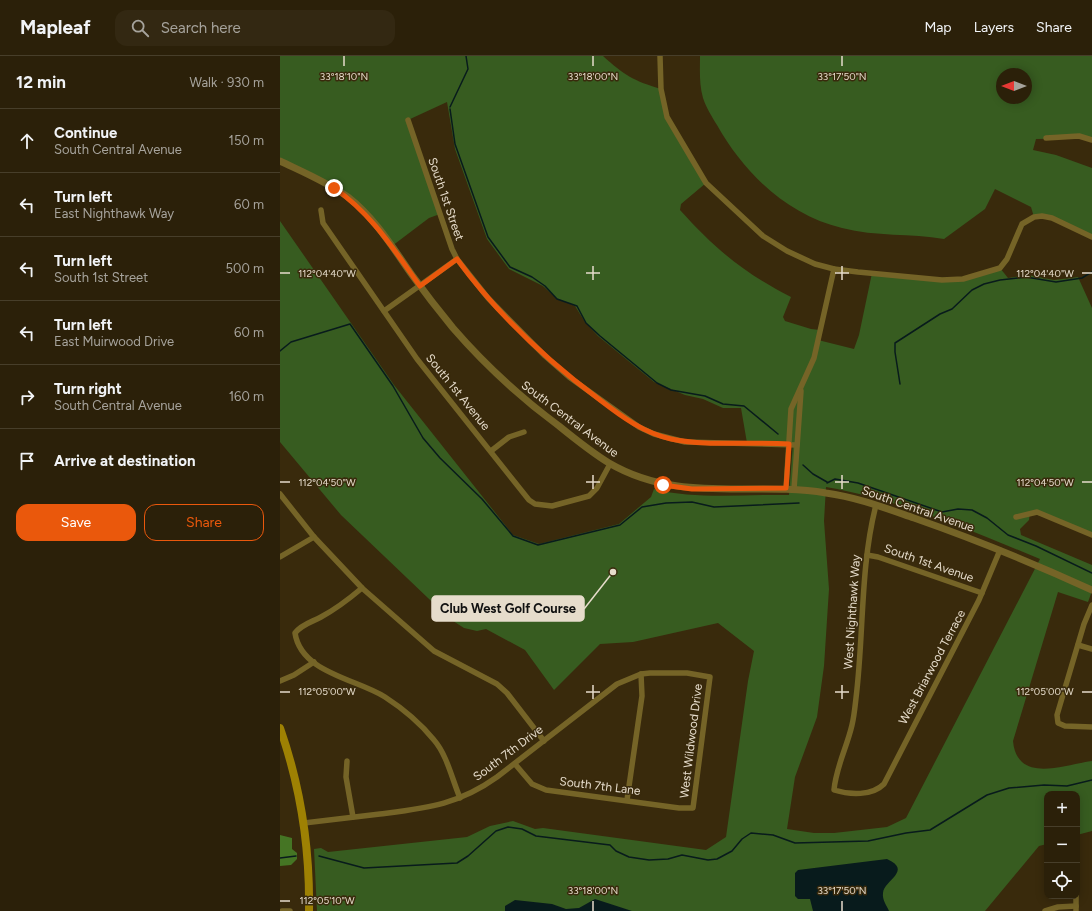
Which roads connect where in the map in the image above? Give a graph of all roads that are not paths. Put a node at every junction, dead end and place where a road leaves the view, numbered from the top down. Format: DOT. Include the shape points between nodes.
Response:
graph roads {
  1 [pos="660,56"];
  2 [pos="408,120"];
  3 [pos="1046,138"];
  4 [pos="1092,140"];
  5 [pos="280,161"];
  6 [pos="321,210"];
  7 [pos="1092,237"];
  8 [pos="457,259"];
  9 [pos="834,269"];
  10 [pos="420,286"];
  11 [pos="384,311"];
  12 [pos="802,387"];
  13 [pos="524,432"];
  14 [pos="789,444"];
  15 [pos="797,444"];
  16 [pos="491,451"];
  17 [pos="610,464"];
  18 [pos="786,488"];
  19 [pos="794,489"];
  20 [pos="280,494"];
  21 [pos="876,505"];
  22 [pos="1016,516"];
  23 [pos="1092,535"];
  24 [pos="314,537"];
  25 [pos="1000,550"];
  26 [pos="867,555"];
  27 [pos="280,557"];
  28 [pos="362,588"];
  29 [pos="1092,590"];
  30 [pos="982,593"];
  31 [pos="1092,604"];
  32 [pos="1078,645"];
  33 [pos="1092,649"];
  34 [pos="314,662"];
  35 [pos="641,674"];
  36 [pos="710,677"];
  37 [pos="280,681"];
  38 [pos="1092,727"];
  39 [pos="280,728"];
  40 [pos="544,741"];
  41 [pos="347,761"];
  42 [pos="515,764"];
  43 [pos="878,790"];
  44 [pos="460,798"];
  45 [pos="627,800"];
  46 [pos="693,808"];
  47 [pos="352,817"];
  48 [pos="304,822"];
  49 [pos="1076,909"];
  50 [pos="282,911"];
  51 [pos="290,911"];
  52 [pos="309,911"];
  53 [pos="1045,911"];
  1 -- 9 [label="street" via="661,89 667,117 706,183 747,223 774,244 798,257"];
  2 -- 8 [label="street, South 1st Street"];
  3 -- 4 [label="street" via="1079,136"];
  5 -- 10 [label="street, South Central Avenue" via="334,188 358,206 382,233"];
  6 -- 11 [label="street, South 1st Avenue" via="323,223"];
  7 -- 9 [label="street" via="1052,218 1042,216 1022,224 1004,264 994,270 962,279 942,280"];
  8 -- 10 [label="street"];
  8 -- 14 [label="street, South 1st Street" via="488,298 545,356 569,377 639,427 654,434 685,442"];
  9 -- 12 [label="street" via="814,358"];
  10 -- 11 [label="street"];
  10 -- 17 [label="street, South Central Avenue" via="466,342 511,388"];
  11 -- 16 [label="street, South 1st Avenue" via="417,359"];
  12 -- 14 [label="street" via="791,409"];
  12 -- 15 [label="street"];
  13 -- 16 [label="street" via="509,437"];
  14 -- 15 [label="street, South 1st Street"];
  14 -- 18 [label="street"];
  15 -- 19 [label="street"];
  16 -- 17 [label="street, South 1st Avenue" via="522,492 535,504 544,506 590,496"];
  17 -- 18 [label="street, South Central Avenue" via="646,479 678,487"];
  18 -- 19 [label="street, South Central Avenue"];
  19 -- 21 [label="street, South Central Avenue" via="825,492"];
  20 -- 24 [label="street"];
  21 -- 25 [label="street, South Central Avenue"];
  21 -- 26 [label="street, West Nighthawk Way" via="870,526"];
  22 -- 23 [label="street" via="1037,512"];
  24 -- 27 [label="street"];
  24 -- 28 [label="street"];
  25 -- 29 [label="street, South Central Avenue"];
  25 -- 30 [label="street, West Briarwood Terrace"];
  26 -- 30 [label="street, South 1st Avenue"];
  26 -- 43 [label="street, West Nighthawk Way" via="856,699 852,726 835,779 834,790 863,793"];
  28 -- 34 [label="street" via="347,602 299,627 295,632 296,641"];
  28 -- 40 [label="street" via="434,650 507,692"];
  30 -- 43 [label="street, West Briarwood Terrace" via="884,784"];
  31 -- 32 [label="street"];
  32 -- 33 [label="street"];
  32 -- 38 [label="street" via="1057,715 1058,723 1065,726"];
  34 -- 37 [label="street"];
  34 -- 44 [label="street" via="385,697 430,736 443,755"];
  35 -- 36 [label="street, South 7th Drive" via="687,673"];
  35 -- 40 [label="street, South 7th Drive" via="617,684"];
  35 -- 45 [label="street" via="642,696"];
  36 -- 46 [label="street, West Wildwood Drive"];
  39 -- 48 [label="main road"];
  40 -- 42 [label="street, South 7th Drive"];
  41 -- 47 [label="street" via="346,777"];
  42 -- 44 [label="street, South 7th Drive" via="481,789"];
  42 -- 45 [label="street, South 7th Lane" via="532,784 546,790"];
  44 -- 47 [label="street, South 7th Drive" via="434,807"];
  45 -- 46 [label="street, South 7th Lane"];
  47 -- 48 [label="street, South 7th Drive"];
  48 -- 52 [label="main road" via="308,853"];
  49 -- 53 [label="street" via="1058,908"];
  50 -- 51 [label="street"];
}
